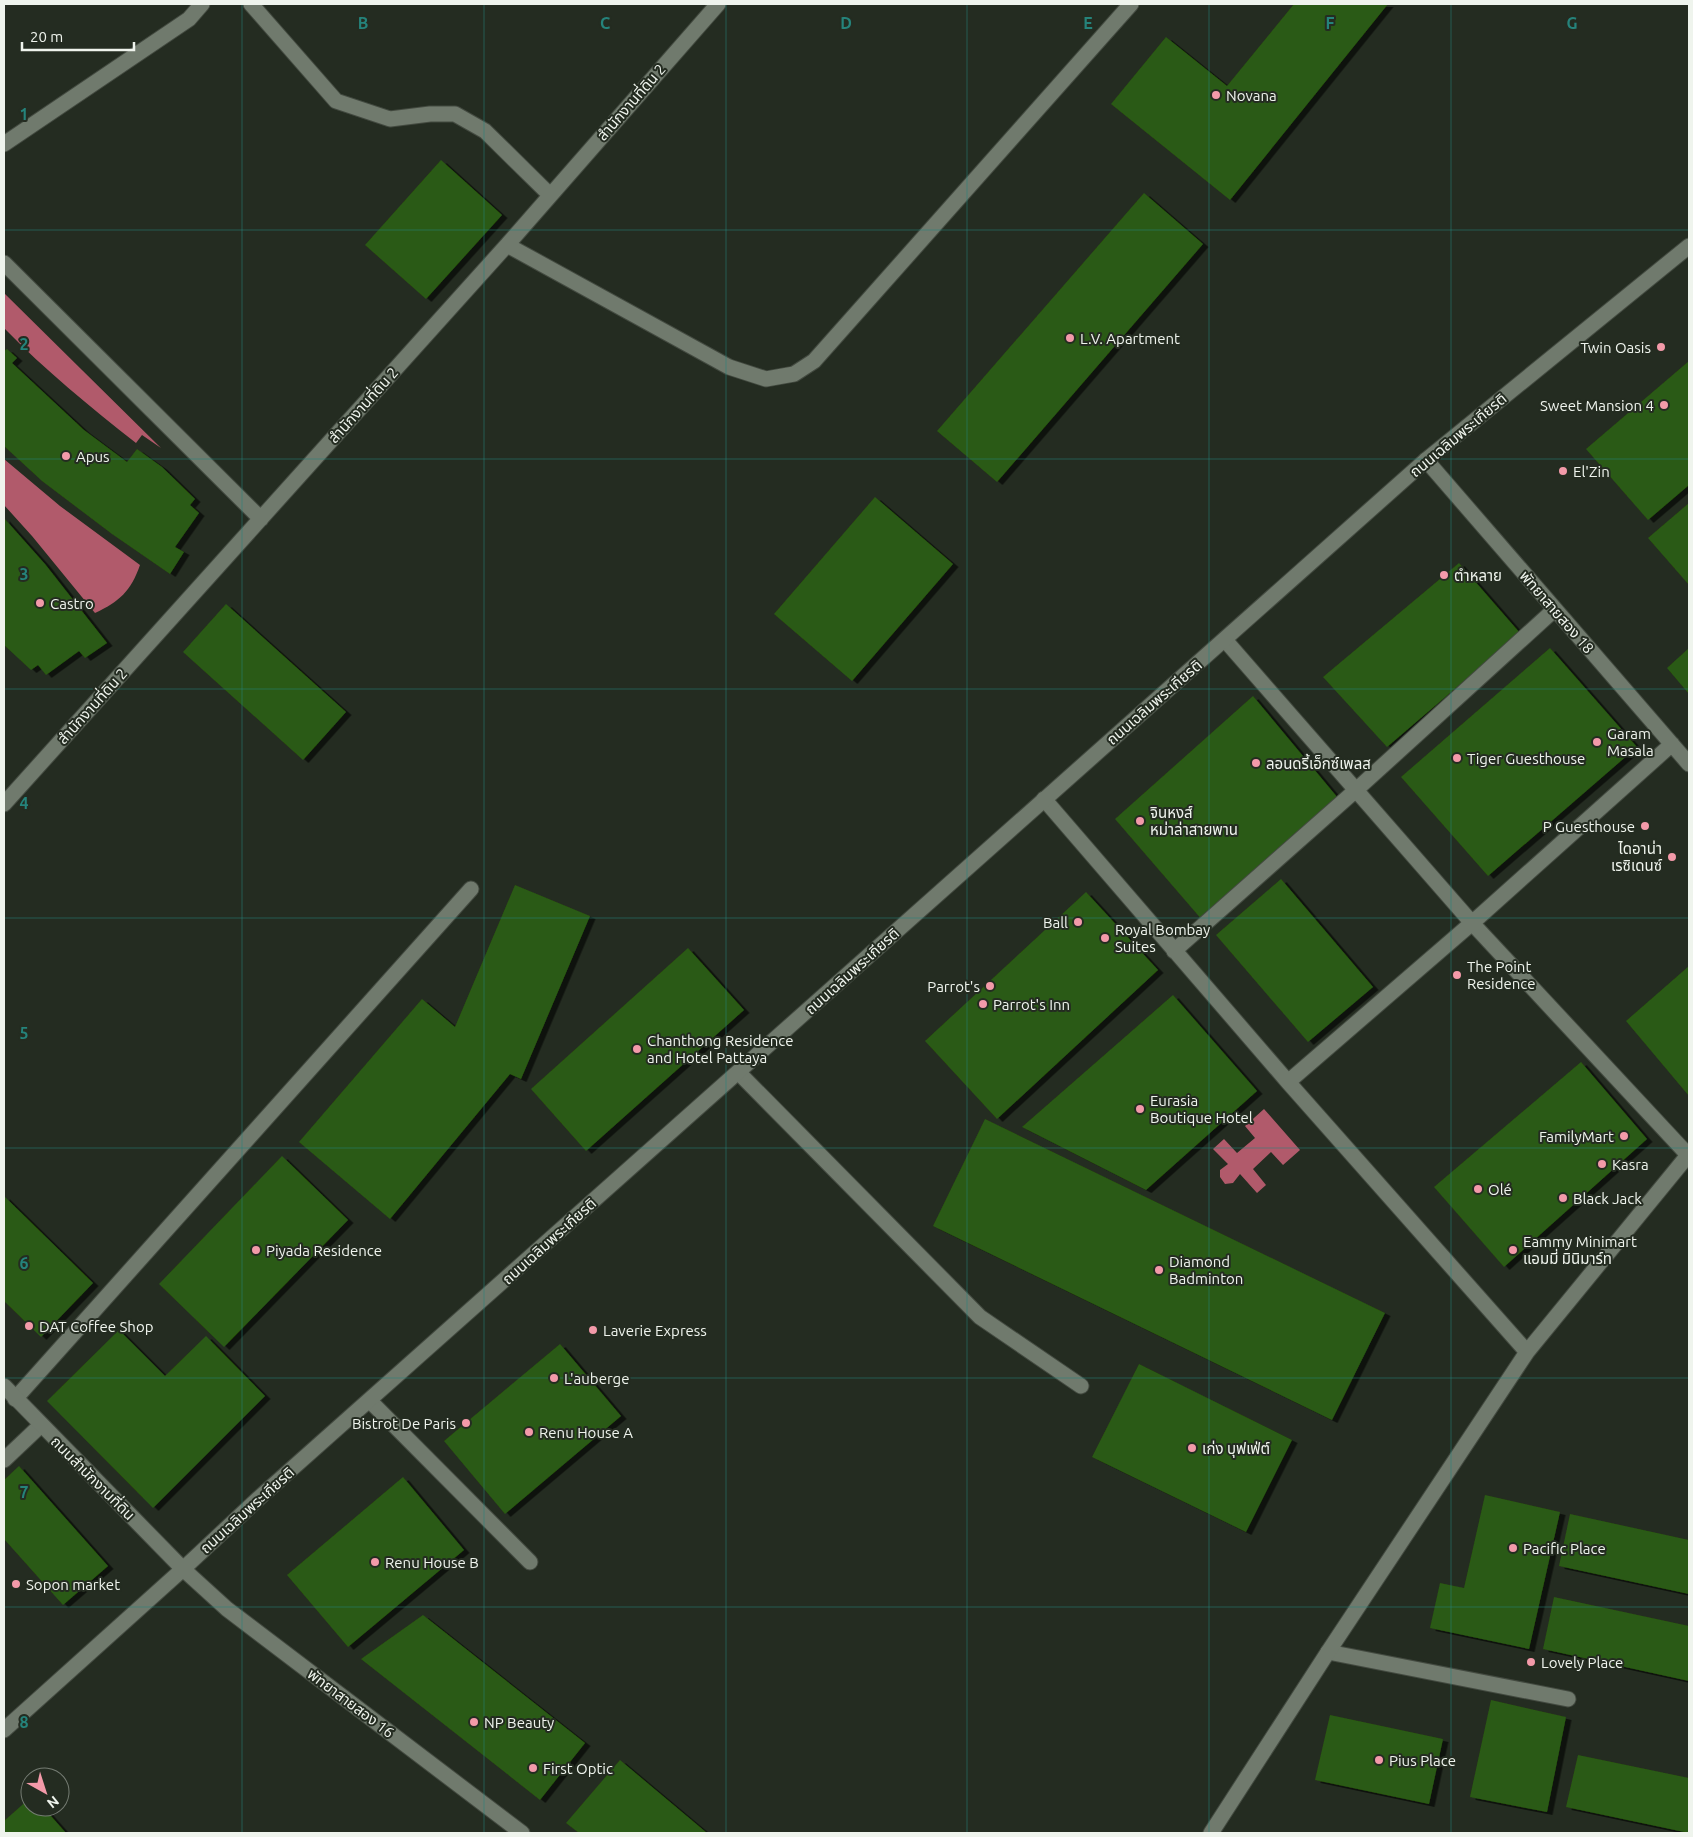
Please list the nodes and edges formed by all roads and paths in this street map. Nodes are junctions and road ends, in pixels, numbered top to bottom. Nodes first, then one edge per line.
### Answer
1 (202, 4) edge
2 (251, 4) edge
3 (718, 4) edge
4 (1131, 4) edge
5 (4, 144) edge
6 (550, 195) junction
7 (506, 245) junction
8 (1689, 246) edge
9 (4, 263) edge
10 (1426, 460) junction
11 (261, 518) junction
12 (1554, 610) junction
13 (1225, 640) junction
14 (1672, 744) junction
15 (1689, 764) edge
16 (1356, 790) junction
17 (1044, 799) junction
18 (4, 804) edge
19 (471, 889) dead end
20 (1472, 923) junction
21 (1174, 951) junction
22 (739, 1073) junction
23 (1288, 1082) junction
24 (1688, 1155) edge
25 (1527, 1352) junction
26 (4, 1386) edge
27 (1081, 1386) dead end
28 (15, 1399) junction
29 (370, 1401) junction
30 (41, 1425) junction
31 (4, 1460) edge
32 (530, 1562) dead end
33 (183, 1569) junction
34 (1328, 1652) junction
35 (1568, 1699) dead end
36 (4, 1730) edge
37 (522, 1833) edge
38 (1211, 1833) edge

1 - 5 street
2 - 6 street
3 - 6 street, สำนักงานที่ดิน 2
4 - 7 street
6 - 7 street, สำนักงานที่ดิน 2
7 - 11 street, สำนักงานที่ดิน 2
8 - 10 street, ถนนเฉลิมพระเกียรติ
9 - 11 street
10 - 12 street, พัทยาสายสอง 18
10 - 13 street, ถนนเฉลิมพระเกียรติ
11 - 18 street, สำนักงานที่ดิน 2
12 - 14 street, พัทยาสายสอง 18
12 - 16 street
13 - 16 street
13 - 17 street, ถนนเฉลิมพระเกียรติ
14 - 15 street, พัทยาสายสอง 18
14 - 20 street
16 - 20 street
16 - 21 street
17 - 21 street
17 - 22 street, ถนนเฉลิมพระเกียรติ
19 - 28 street
20 - 23 street
20 - 24 street
21 - 23 street
22 - 27 street
22 - 29 street, ถนนเฉลิมพระเกียรติ
23 - 25 street
24 - 25 street
25 - 34 street
26 - 28 street, ถนนสำนักงานที่ดิน
28 - 30 street, ถนนสำนักงานที่ดิน
29 - 32 street
29 - 33 street, ถนนเฉลิมพระเกียรติ
30 - 31 street
30 - 33 street, ถนนสำนักงานที่ดิน
33 - 36 street, ถนนเฉลิมพระเกียรติ
33 - 37 street, พัทยาสายสอง 16
34 - 35 street
34 - 38 street

